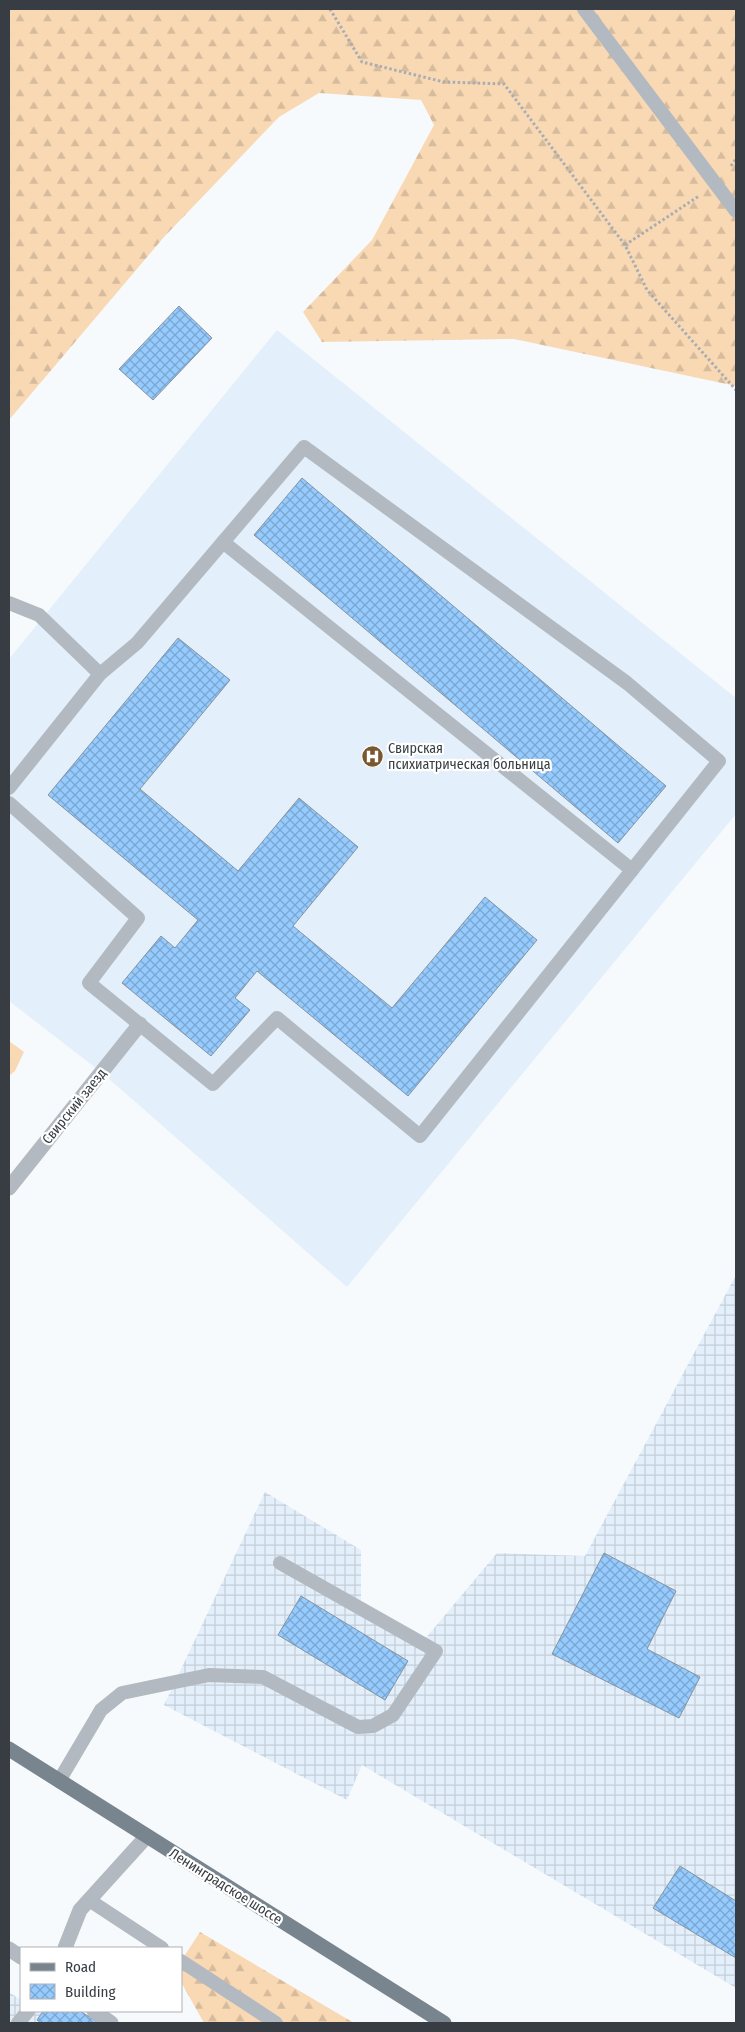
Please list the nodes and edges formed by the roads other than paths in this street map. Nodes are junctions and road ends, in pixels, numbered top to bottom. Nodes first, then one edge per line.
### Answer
1 (584, 9) edge
2 (736, 211) edge
3 (223, 542) junction
4 (9, 603) edge
5 (100, 674) junction
6 (9, 788) edge
7 (9, 803) edge
8 (632, 870) junction
9 (140, 1024) junction
10 (9, 1188) edge
11 (280, 1563) dead end
12 (9, 1749) edge
13 (59, 1781) junction
14 (147, 1836) junction
15 (89, 1900) junction
16 (65, 1947) edge
17 (160, 1947) edge
18 (9, 1950) edge
19 (20, 1956) edge
20 (182, 1962) edge
21 (27, 2012) edge
22 (95, 2012) edge
23 (18, 2023) edge
24 (111, 2023) edge
25 (276, 2023) edge
26 (444, 2023) edge

1 - 2 lane
3 - 5 lane
3 - 8 lane
3 - 8 lane
4 - 5 lane
5 - 6 lane
7 - 9 lane
8 - 9 lane
9 - 10 street, Свирский заезд
11 - 13 lane
12 - 13 main road, Ленинградское шоссе
13 - 14 main road, Ленинградское шоссе
14 - 15 street
14 - 26 main road, Ленинградское шоссе
15 - 16 street
15 - 17 lane
18 - 19 street
20 - 25 lane
21 - 23 lane
22 - 24 street

